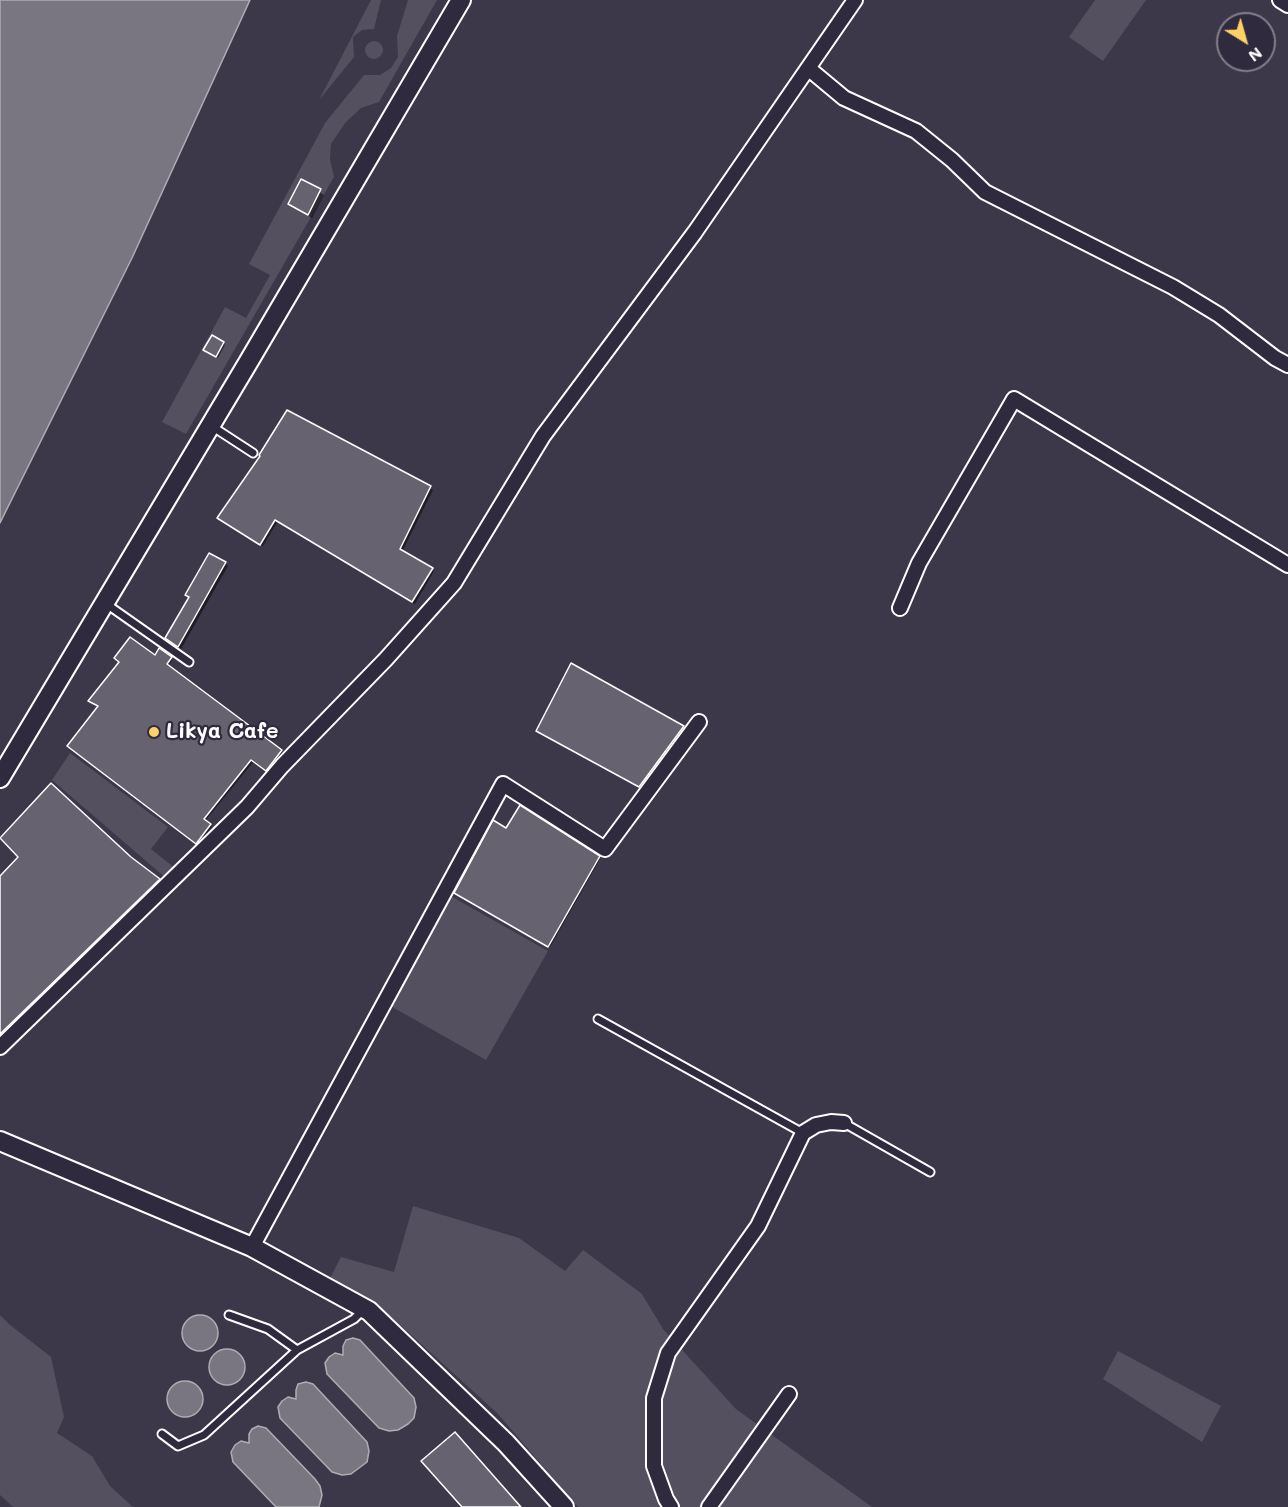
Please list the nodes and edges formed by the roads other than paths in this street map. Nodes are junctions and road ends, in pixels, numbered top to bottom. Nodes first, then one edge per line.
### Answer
1 (460, 0) edge
2 (855, 0) edge
3 (1280, 0) edge
4 (1288, 6) edge
5 (808, 68) junction
6 (1288, 365) edge
7 (210, 425) junction
8 (253, 453) dead end
9 (1288, 566) edge
10 (104, 603) junction
11 (900, 608) dead end
12 (189, 662) dead end
13 (699, 722) dead end
14 (0, 778) edge
15 (598, 1019) dead end
16 (0, 1047) edge
17 (844, 1124) joint
18 (803, 1133) junction
19 (0, 1141) edge
20 (930, 1172) dead end
21 (252, 1247) junction
22 (364, 1309) junction
23 (229, 1315) dead end
24 (297, 1350) junction
25 (789, 1394) dead end
26 (162, 1434) dead end
27 (564, 1507) edge
28 (671, 1507) edge
29 (710, 1507) edge

1 - 7 street
2 - 5 street
3 - 4 street
5 - 6 street
5 - 16 street
7 - 8 lane
7 - 10 street
9 - 11 street
10 - 12 lane
10 - 14 street
13 - 21 street
15 - 18 lane
17 - 18 street
17 - 20 lane
18 - 28 street
19 - 21 street
21 - 22 street
22 - 24 lane
22 - 27 street
23 - 24 lane
24 - 26 lane
25 - 29 street

